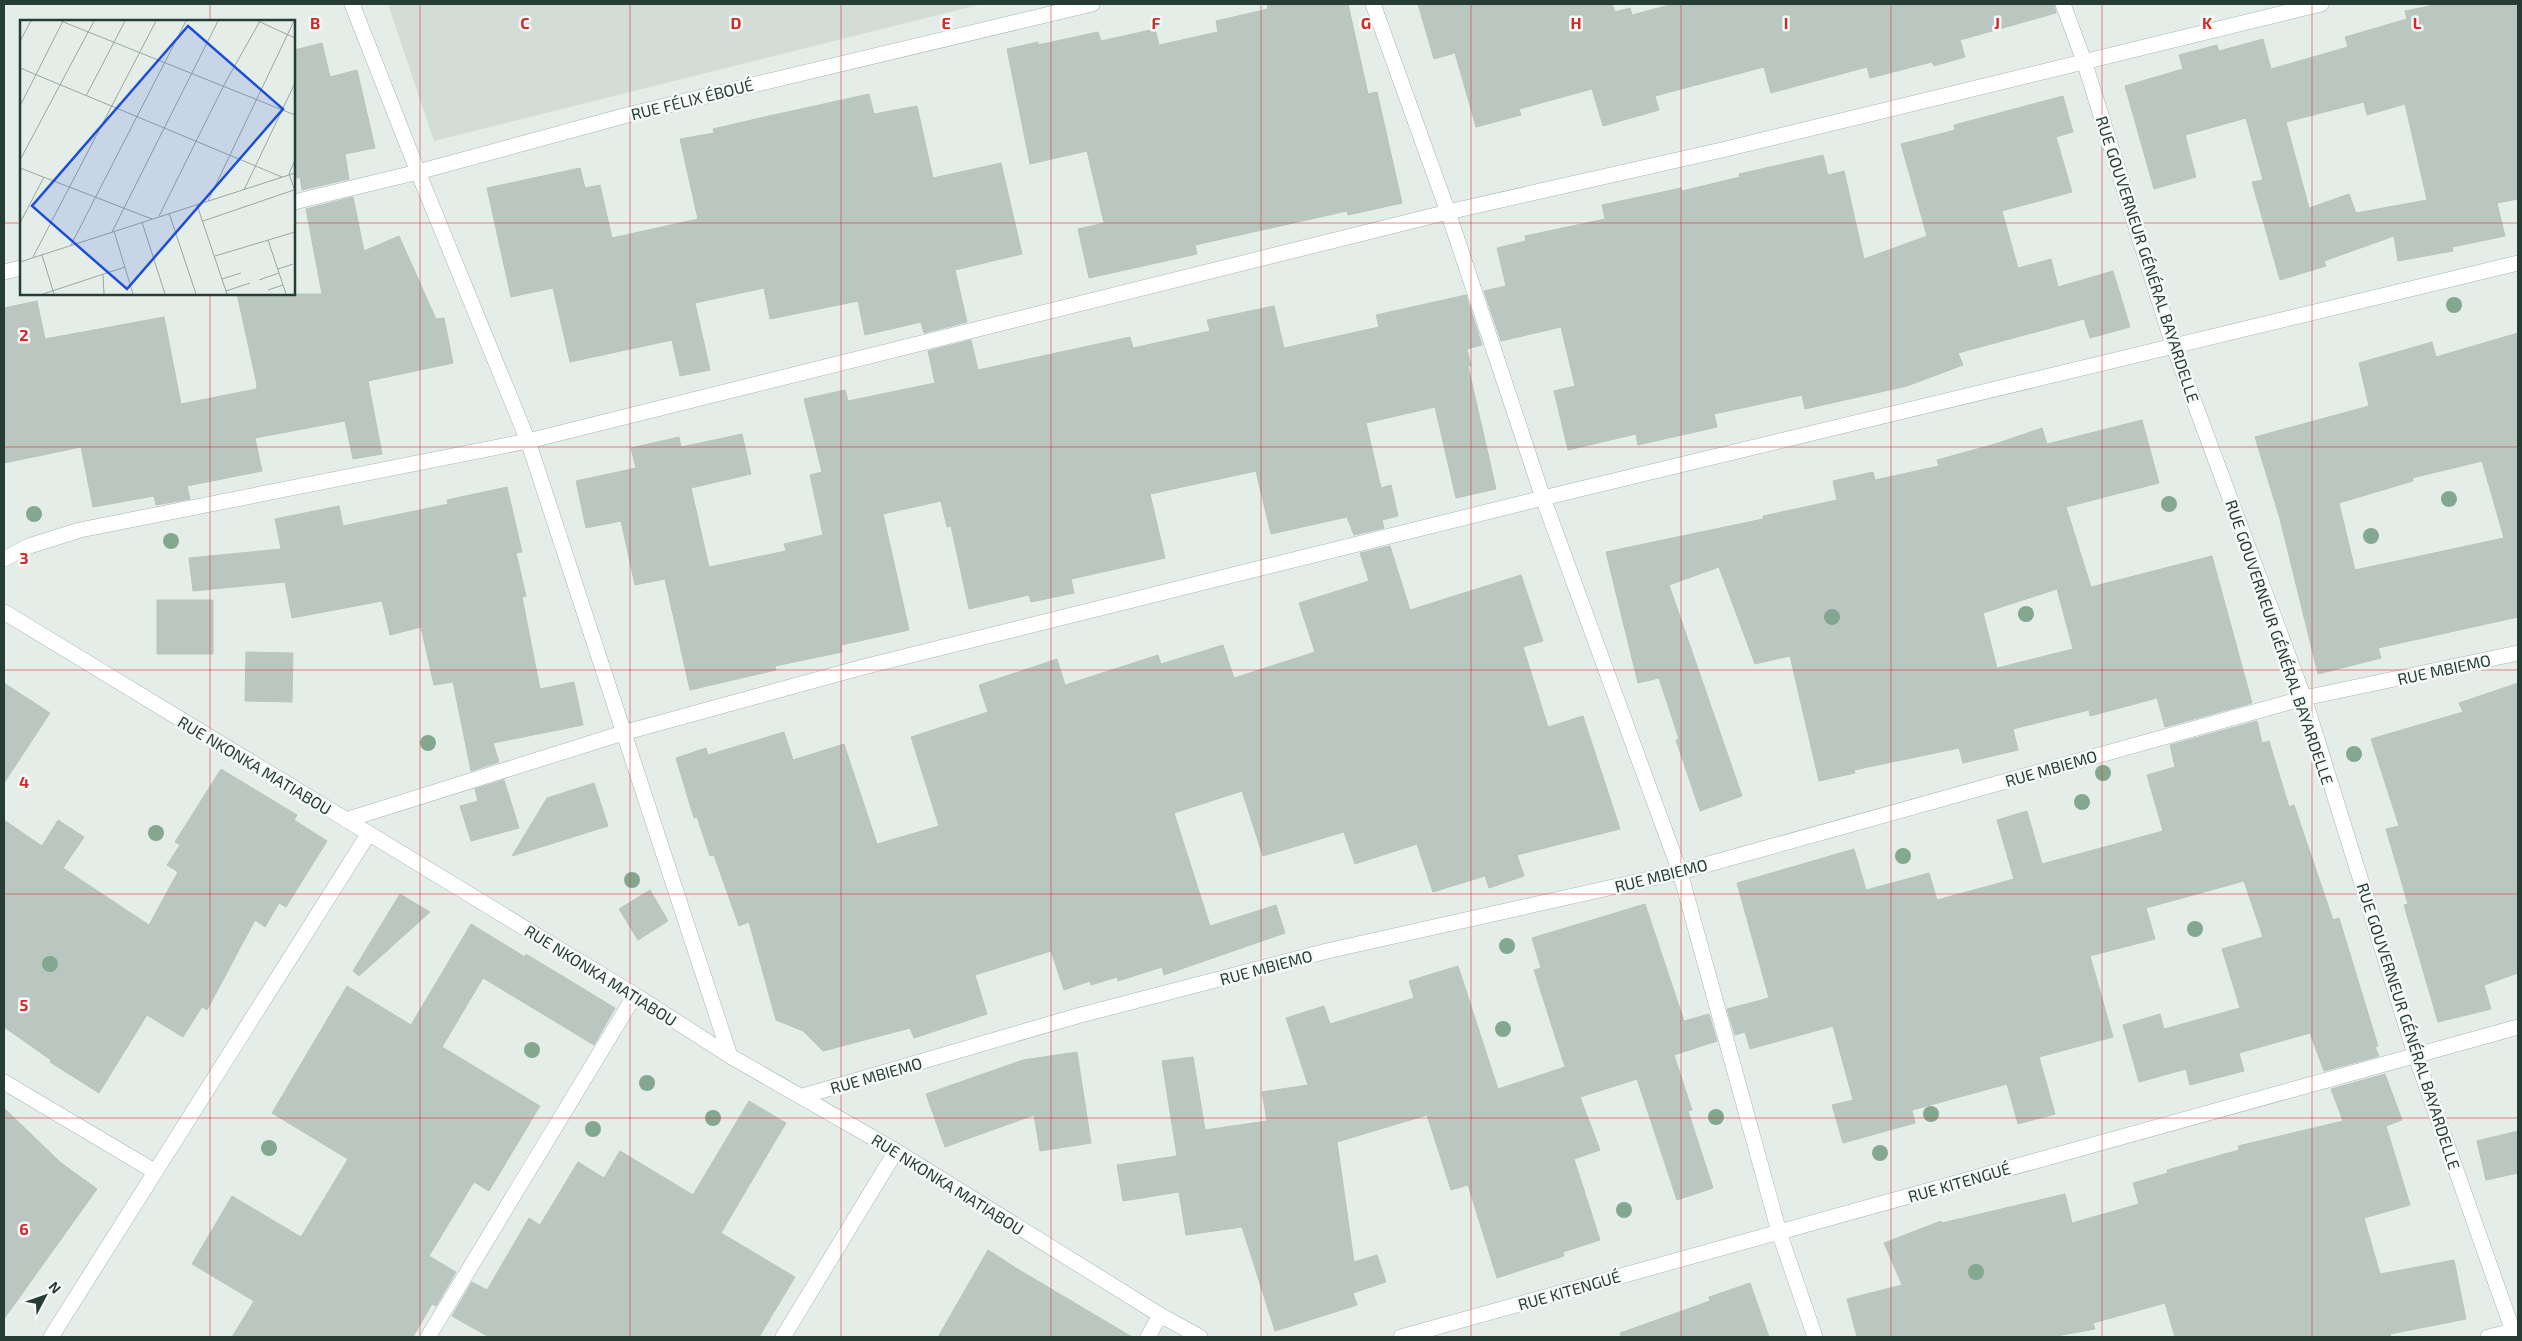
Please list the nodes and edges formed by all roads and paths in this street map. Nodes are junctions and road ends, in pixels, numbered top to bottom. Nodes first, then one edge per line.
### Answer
1 (352, 4) edge
2 (1092, 4) edge
3 (1373, 4) edge
4 (2063, 4) edge
5 (2321, 4) edge
6 (2084, 61) junction
7 (418, 172) junction
8 (295, 202) edge
9 (1448, 212) junction
10 (2518, 263) edge
11 (20, 268) edge
12 (4, 272) edge
13 (2173, 345) junction
14 (528, 441) junction
15 (1543, 498) junction
16 (4, 560) edge
17 (4, 612) edge
18 (2518, 653) edge
19 (2304, 698) junction
20 (623, 733) junction
21 (346, 820) junction
22 (369, 833) junction
23 (1680, 872) junction
24 (635, 995) junction
25 (2518, 1027) edge
26 (2415, 1054) junction
27 (730, 1056) junction
28 (4, 1082) edge
29 (803, 1096) junction
30 (896, 1151) junction
31 (154, 1171) junction
32 (1779, 1232) junction
33 (1160, 1316) junction
34 (2515, 1333) edge
35 (51, 1337) edge
36 (428, 1337) edge
37 (783, 1337) edge
38 (1148, 1337) edge
39 (1200, 1337) edge
40 (1401, 1337) edge
41 (1815, 1337) edge
42 (2488, 1337) edge

1 - 7 street
2 - 7 street, RUE FÉLIX ÉBOUÉ
3 - 9 street
4 - 6 street, RUE GOUVERNEUR GÉNÉRAL BAYARDELLE
5 - 6 street
6 - 9 street
6 - 13 street, RUE GOUVERNEUR GÉNÉRAL BAYARDELLE
7 - 8 street, RUE FÉLIX ÉBOUÉ
7 - 14 street
9 - 14 street
9 - 15 street
10 - 13 street
11 - 12 street
13 - 15 street
13 - 19 street, RUE GOUVERNEUR GÉNÉRAL BAYARDELLE
14 - 16 street
14 - 20 street
15 - 20 street
15 - 23 street
17 - 21 street, RUE NKONKA MATIABOU
18 - 19 street, RUE MBIEMO
19 - 23 street, RUE MBIEMO
19 - 26 street, RUE GOUVERNEUR GÉNÉRAL BAYARDELLE
20 - 21 street
20 - 27 street
21 - 22 street, RUE NKONKA MATIABOU
22 - 24 street, RUE NKONKA MATIABOU
22 - 31 street
23 - 29 street, RUE MBIEMO
23 - 32 street
24 - 27 street, RUE NKONKA MATIABOU
24 - 36 street
25 - 26 street, RUE KITENGUÉ
26 - 32 street, RUE KITENGUÉ
26 - 34 street, RUE GOUVERNEUR GÉNÉRAL BAYARDELLE
27 - 29 street, RUE NKONKA MATIABOU
28 - 31 street
29 - 30 street, RUE NKONKA MATIABOU
30 - 33 street, RUE NKONKA MATIABOU
30 - 37 street
31 - 35 street
32 - 40 street, RUE KITENGUÉ
32 - 41 street
33 - 38 street
33 - 39 street, RUE NKONKA MATIABOU
34 - 42 street

